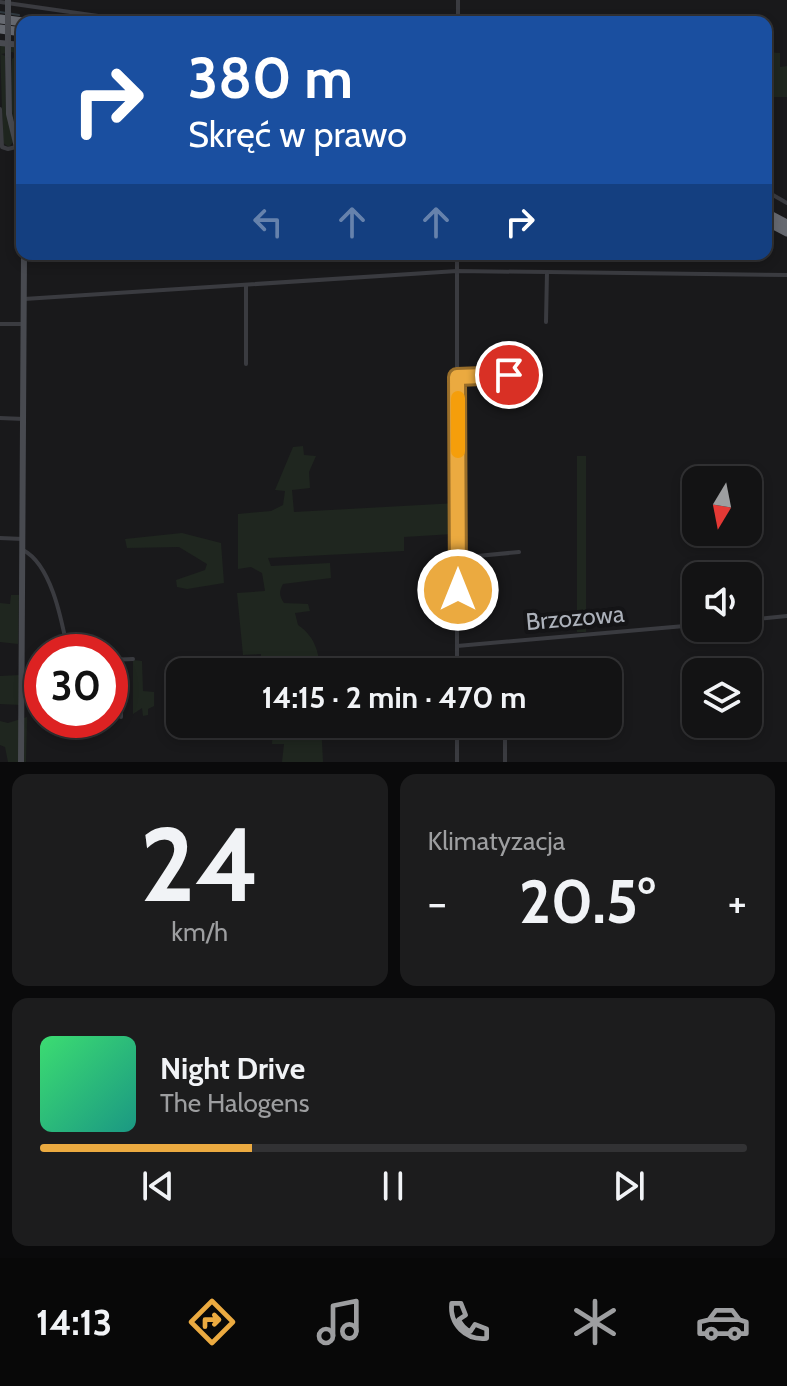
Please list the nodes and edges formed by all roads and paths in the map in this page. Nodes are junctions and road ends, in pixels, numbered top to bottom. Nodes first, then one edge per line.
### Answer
1 (8, 0) edge
2 (0, 2) edge
3 (24, 3) edge
4 (103, 16) edge
5 (0, 109) edge
6 (16, 136) edge
7 (16, 147) edge
8 (24, 260) edge
9 (457, 260) edge
10 (457, 271) junction
11 (547, 272) junction
12 (787, 275) edge
13 (246, 285) junction
14 (24, 299) junction
15 (546, 322) dead end
16 (0, 324) edge
17 (24, 324) junction
18 (246, 364) dead end
19 (509, 375) dead end
20 (457, 377) junction
21 (0, 418) edge
22 (24, 419) junction
23 (0, 538) edge
24 (23, 539) junction
25 (23, 550) junction
26 (519, 552) dead end
27 (457, 558) junction
28 (787, 616) edge
29 (762, 619) edge
30 (682, 626) edge
31 (64, 634) edge
32 (457, 646) junction
33 (457, 658) edge
34 (128, 659) edge
35 (133, 659) dead end
36 (22, 682) joint
37 (457, 738) edge
38 (505, 738) edge
39 (21, 762) edge
40 (457, 762) edge
41 (505, 762) edge

1 - 6 street, bridge
2 - 3 street
3 - 4 street
5 - 7 street
8 - 14 street
9 - 10 street
10 - 11 street
10 - 13 street
10 - 20 street
11 - 12 street
11 - 15 street
13 - 14 street
13 - 18 street
14 - 17 street
16 - 17 street
17 - 22 street
19 - 20 street
20 - 27 street
21 - 22 street
22 - 24 street
23 - 24 street
24 - 25 street
25 - 31 street
25 - 36 street
26 - 27 street
27 - 32 street
28 - 29 street
30 - 32 street, Brzozowa
32 - 33 street
34 - 35 street
36 - 39 street
37 - 40 street
38 - 41 street

